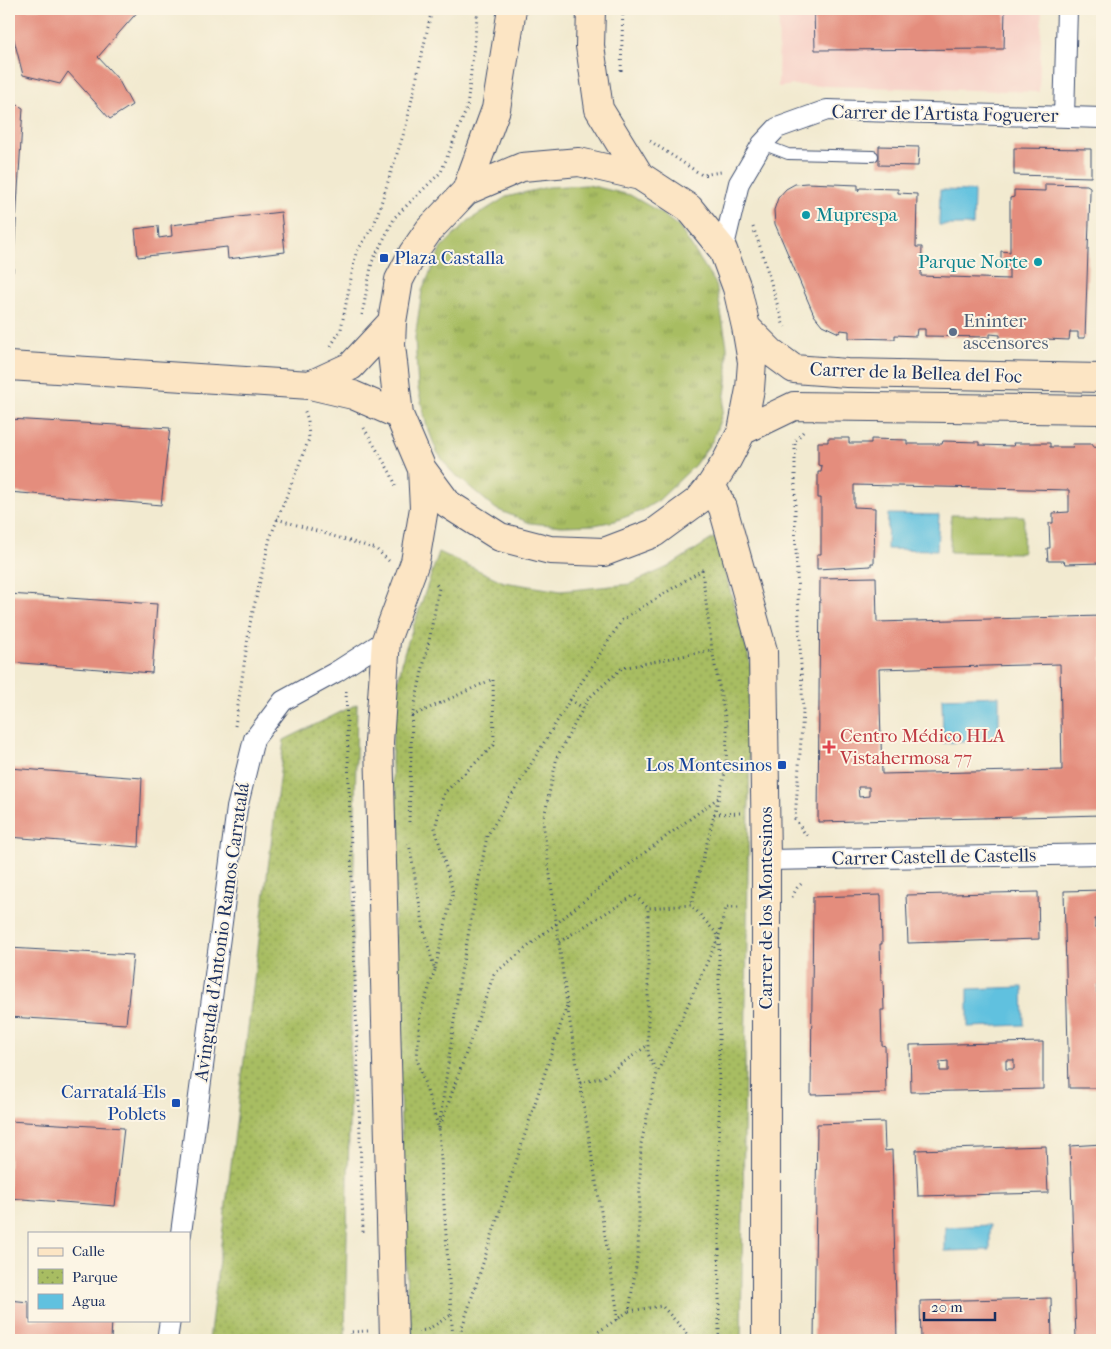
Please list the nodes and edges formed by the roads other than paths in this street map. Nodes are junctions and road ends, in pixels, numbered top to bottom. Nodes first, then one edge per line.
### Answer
1 (512, 9) edge
2 (591, 9) edge
3 (1067, 9) edge
4 (1064, 117) junction
5 (1102, 118) edge
6 (762, 144) junction
7 (873, 156) dead end
8 (640, 176) junction
9 (466, 191) junction
10 (723, 250) junction
11 (392, 322) junction
12 (746, 327) junction
13 (9, 366) edge
14 (1102, 378) edge
15 (307, 384) junction
16 (1102, 410) edge
17 (399, 415) junction
18 (742, 431) junction
19 (422, 469) junction
20 (711, 485) junction
21 (386, 640) junction
22 (1102, 854) edge
23 (766, 860) junction
24 (181, 1232) edge
25 (170, 1322) edge
26 (168, 1340) edge
27 (394, 1340) edge
28 (766, 1340) edge

1 - 9 main road
2 - 8 main road
3 - 4 street
4 - 5 street, Carrer de l'Artista Foguerer
4 - 6 street, Carrer de l'Artista Foguerer
6 - 7 lane
6 - 10 street, Carrer de l'Artista Foguerer
8 - 9 main road
8 - 10 main road
9 - 11 main road
10 - 12 main road
11 - 15 main road
11 - 17 main road
12 - 14 main road, Carrer de la Bellea del Foc
12 - 18 main road
13 - 15 main road
15 - 17 main road
16 - 18 main road, Carrer de la Bellea del Foc
17 - 19 main road
18 - 20 main road
19 - 20 main road
19 - 21 main road
20 - 23 main road, Carrer de los Montesinos
21 - 24 street, Avinguda d'Antonio Ramos Carratalá
21 - 27 main road
22 - 23 street, Carrer Castell de Castells
23 - 28 main road, Carrer de los Montesinos
25 - 26 street

